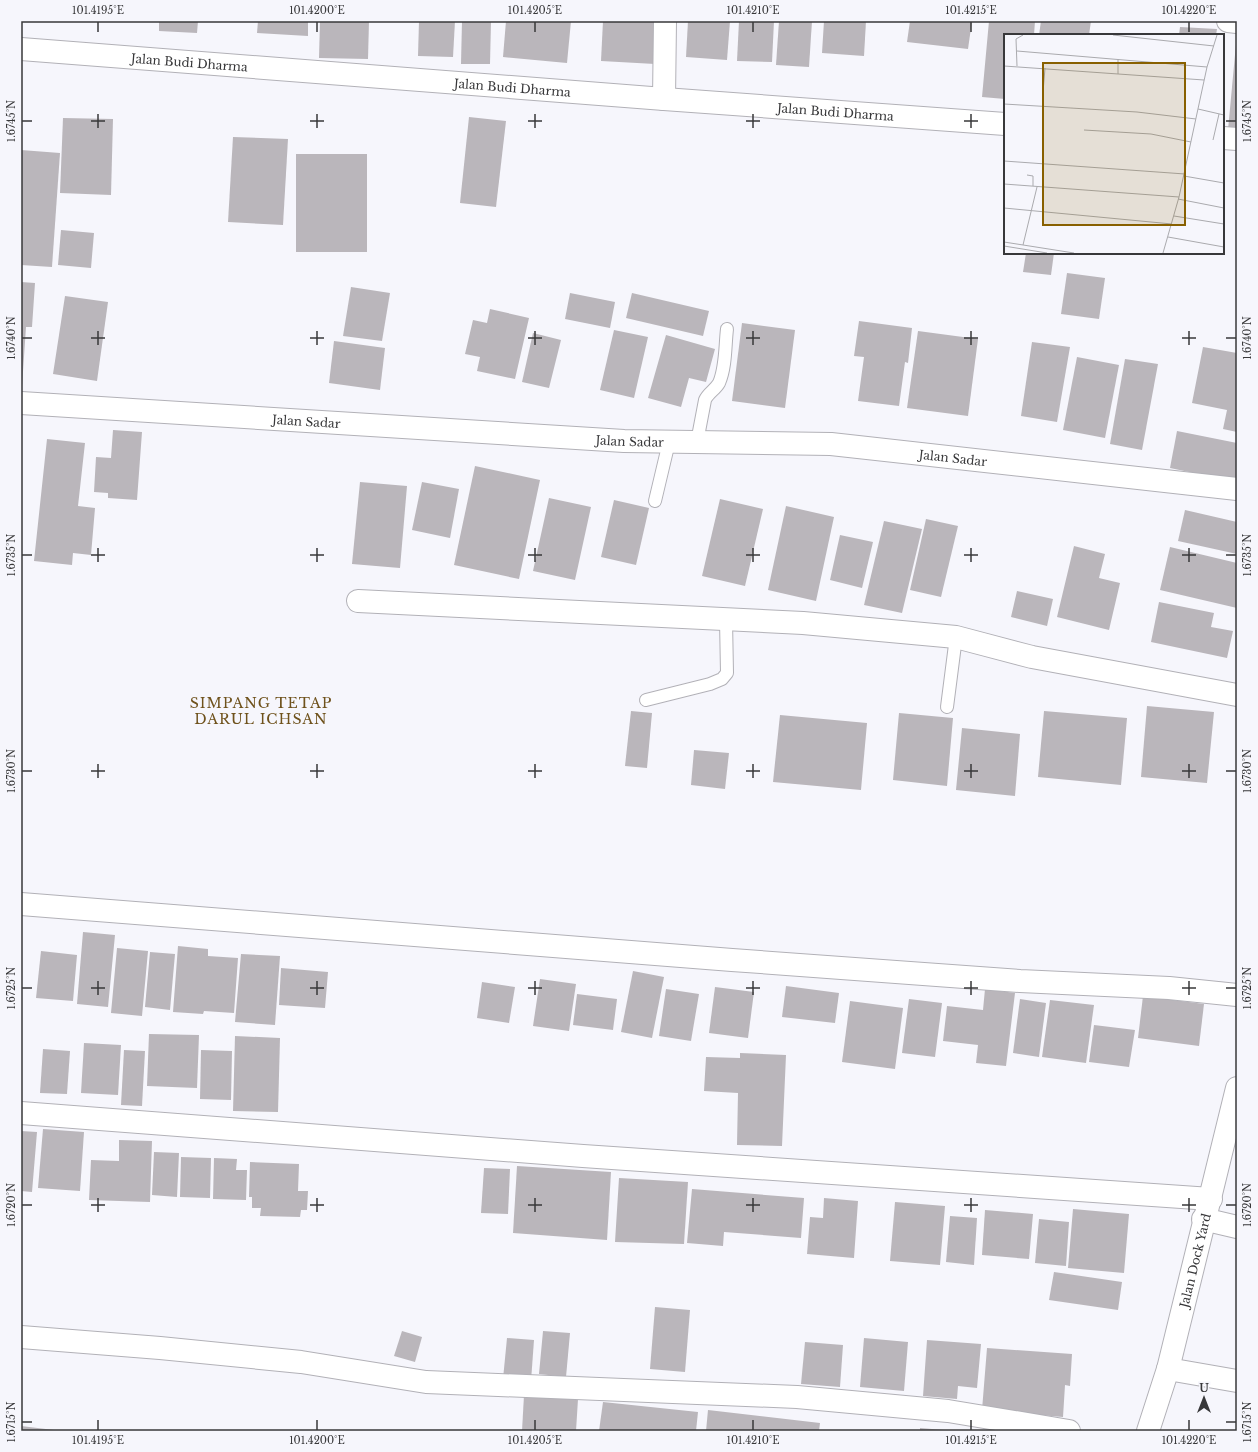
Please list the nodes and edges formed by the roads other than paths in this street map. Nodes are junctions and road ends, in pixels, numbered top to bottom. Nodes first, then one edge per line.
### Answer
1 (665, 21) edge
2 (1228, 21) edge
3 (1237, 22) edge
4 (21, 49) edge
5 (664, 99) junction
6 (1004, 124) edge
7 (1224, 138) edge
8 (1237, 139) edge
9 (727, 329) dead end
10 (21, 403) edge
11 (670, 442) junction
12 (697, 442) junction
13 (1237, 489) edge
14 (655, 501) dead end
15 (358, 600) dead end
16 (726, 620) junction
17 (956, 637) junction
18 (1237, 695) edge
19 (646, 700) dead end
20 (947, 707) dead end
21 (21, 904) edge
22 (1232, 994) edge
23 (1237, 1088) edge
24 (21, 1113) edge
25 (1207, 1209) junction
26 (1237, 1226) edge
27 (21, 1337) edge
28 (1168, 1369) junction
29 (1237, 1381) edge
30 (1070, 1431) edge
31 (1148, 1431) edge

1 - 5 street
2 - 3 street
4 - 5 street, Jalan Budi Dharma
5 - 6 street, Jalan Budi Dharma
7 - 8 street
9 - 12 lane
10 - 11 street, Jalan Sadar
11 - 12 street, Jalan Sadar
11 - 14 lane
12 - 13 street, Jalan Sadar
15 - 16 street
16 - 17 street
16 - 19 lane
17 - 18 street
17 - 20 lane
21 - 22 street
23 - 25 street, Jalan Dock Yard
24 - 25 street
25 - 26 street
25 - 28 street, Jalan Dock Yard
27 - 30 street
28 - 29 street
28 - 31 street, Jalan Dock Yard

